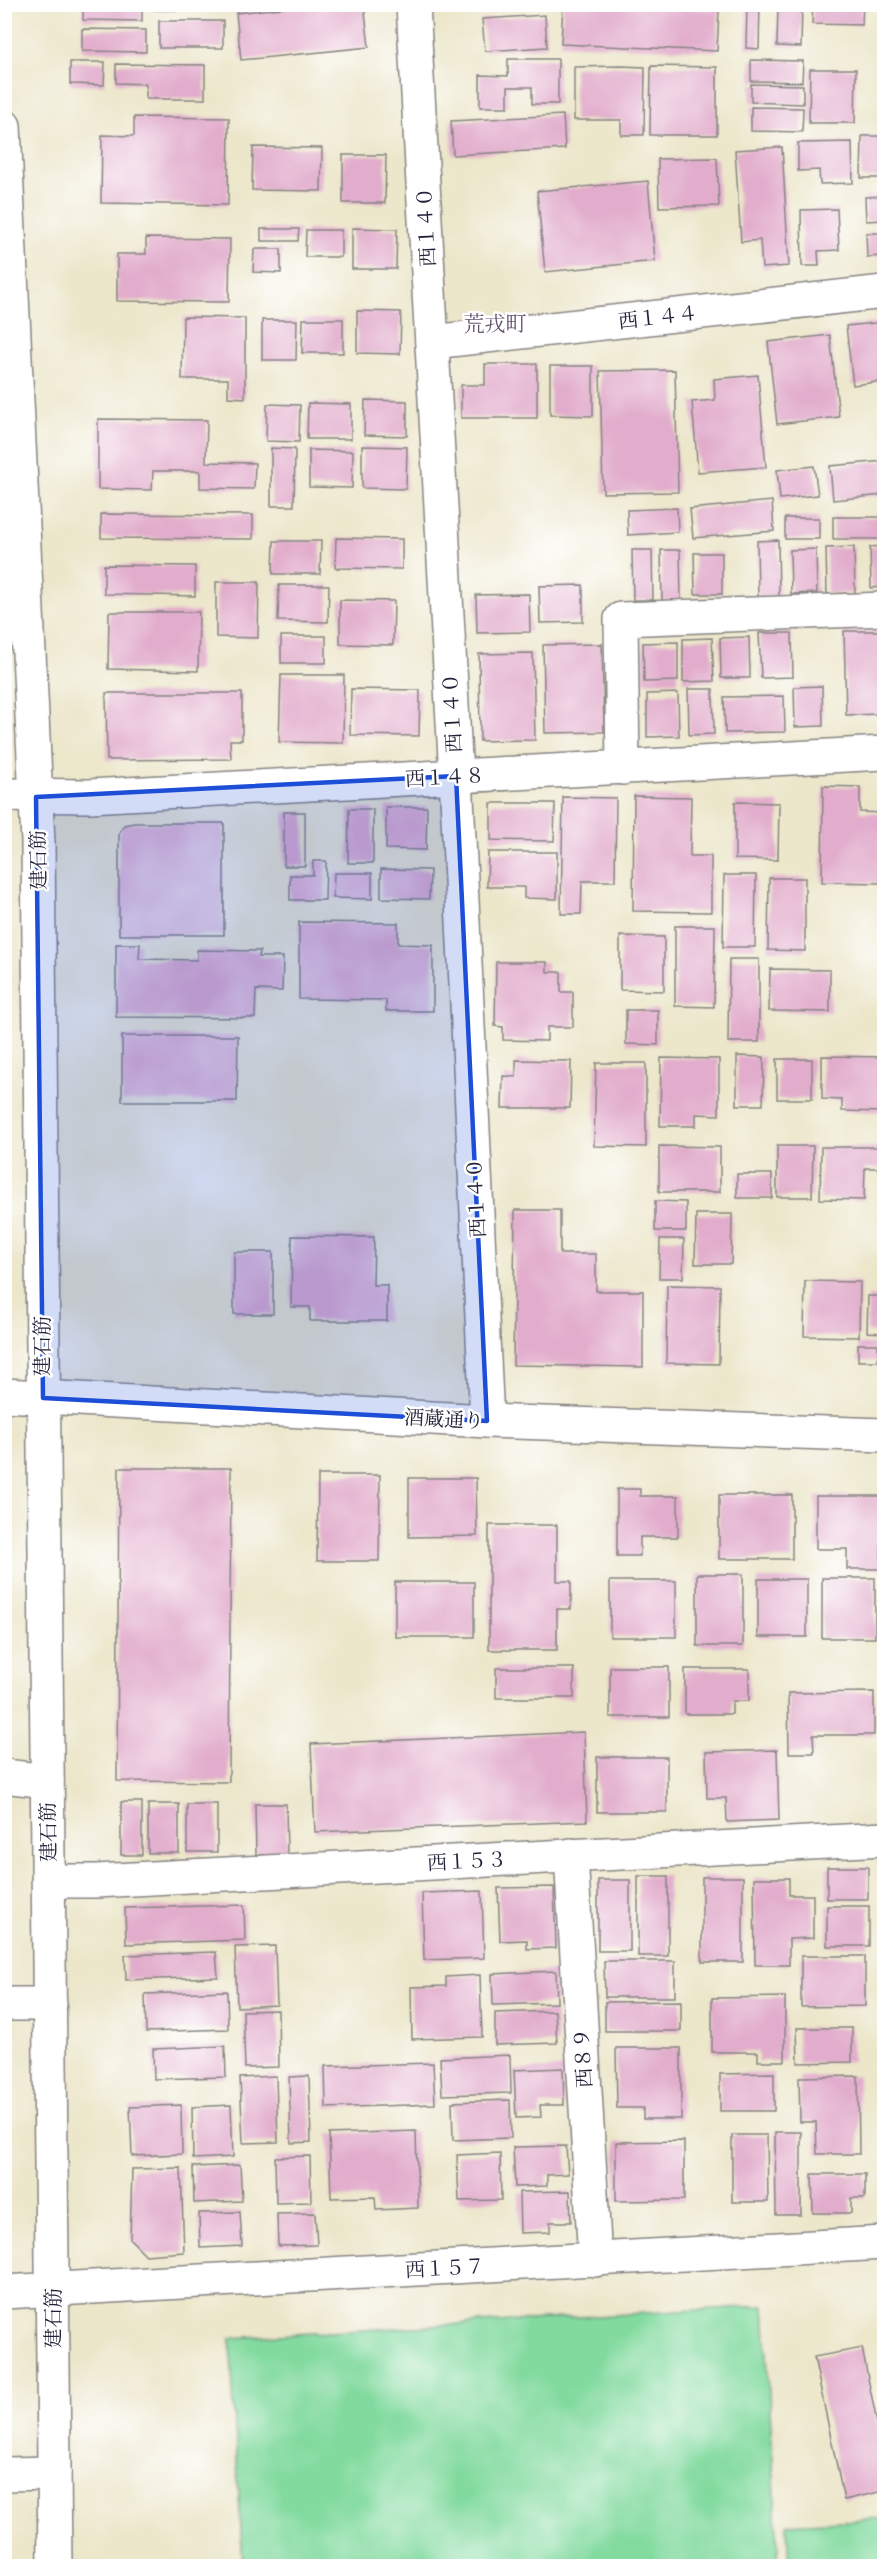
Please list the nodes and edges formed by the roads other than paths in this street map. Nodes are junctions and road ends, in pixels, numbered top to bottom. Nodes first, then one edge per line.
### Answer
1 (414, 4) edge
2 (4, 126) edge
3 (885, 292) edge
4 (432, 342) junction
5 (12, 466) edge
6 (885, 609) edge
7 (885, 753) edge
8 (623, 768) junction
9 (456, 776) junction
10 (4, 795) edge
11 (36, 797) junction
12 (4, 1395) edge
13 (43, 1398) junction
14 (487, 1421) junction
15 (885, 1435) edge
16 (4, 1776) edge
17 (47, 1781) junction
18 (885, 1839) edge
19 (571, 1855) junction
20 (49, 1881) junction
21 (4, 2004) edge
22 (50, 2004) junction
23 (885, 2243) edge
24 (595, 2260) junction
25 (53, 2290) junction
26 (4, 2292) edge
27 (54, 2473) junction
28 (4, 2474) edge
29 (55, 2566) edge

1 - 4 street, 西１４０
2 - 5 street, 建石筋
3 - 4 street, 西１４４
4 - 9 street, 西１４０
5 - 11 street, 建石筋
6 - 8 street
7 - 8 street, 西１４８
8 - 9 street, 西１４８
9 - 11 street, 西１４８
9 - 14 street, 西１４０
10 - 11 street, 西１４８
11 - 13 street, 建石筋
12 - 13 street, 酒蔵通り
13 - 14 street, 酒蔵通り
13 - 17 street, 建石筋
14 - 15 street, 酒蔵通り
16 - 17 street
17 - 20 street, 建石筋
18 - 19 street, 西１５３
19 - 20 street, 西１５３
19 - 24 street, 西８９
20 - 22 street, 建石筋
21 - 22 street
22 - 25 street, 建石筋
23 - 24 street, 西１５７
24 - 25 street, 西１５７
25 - 26 street, 西１５７
25 - 27 street, 建石筋
27 - 28 street
27 - 29 street, 建石筋

